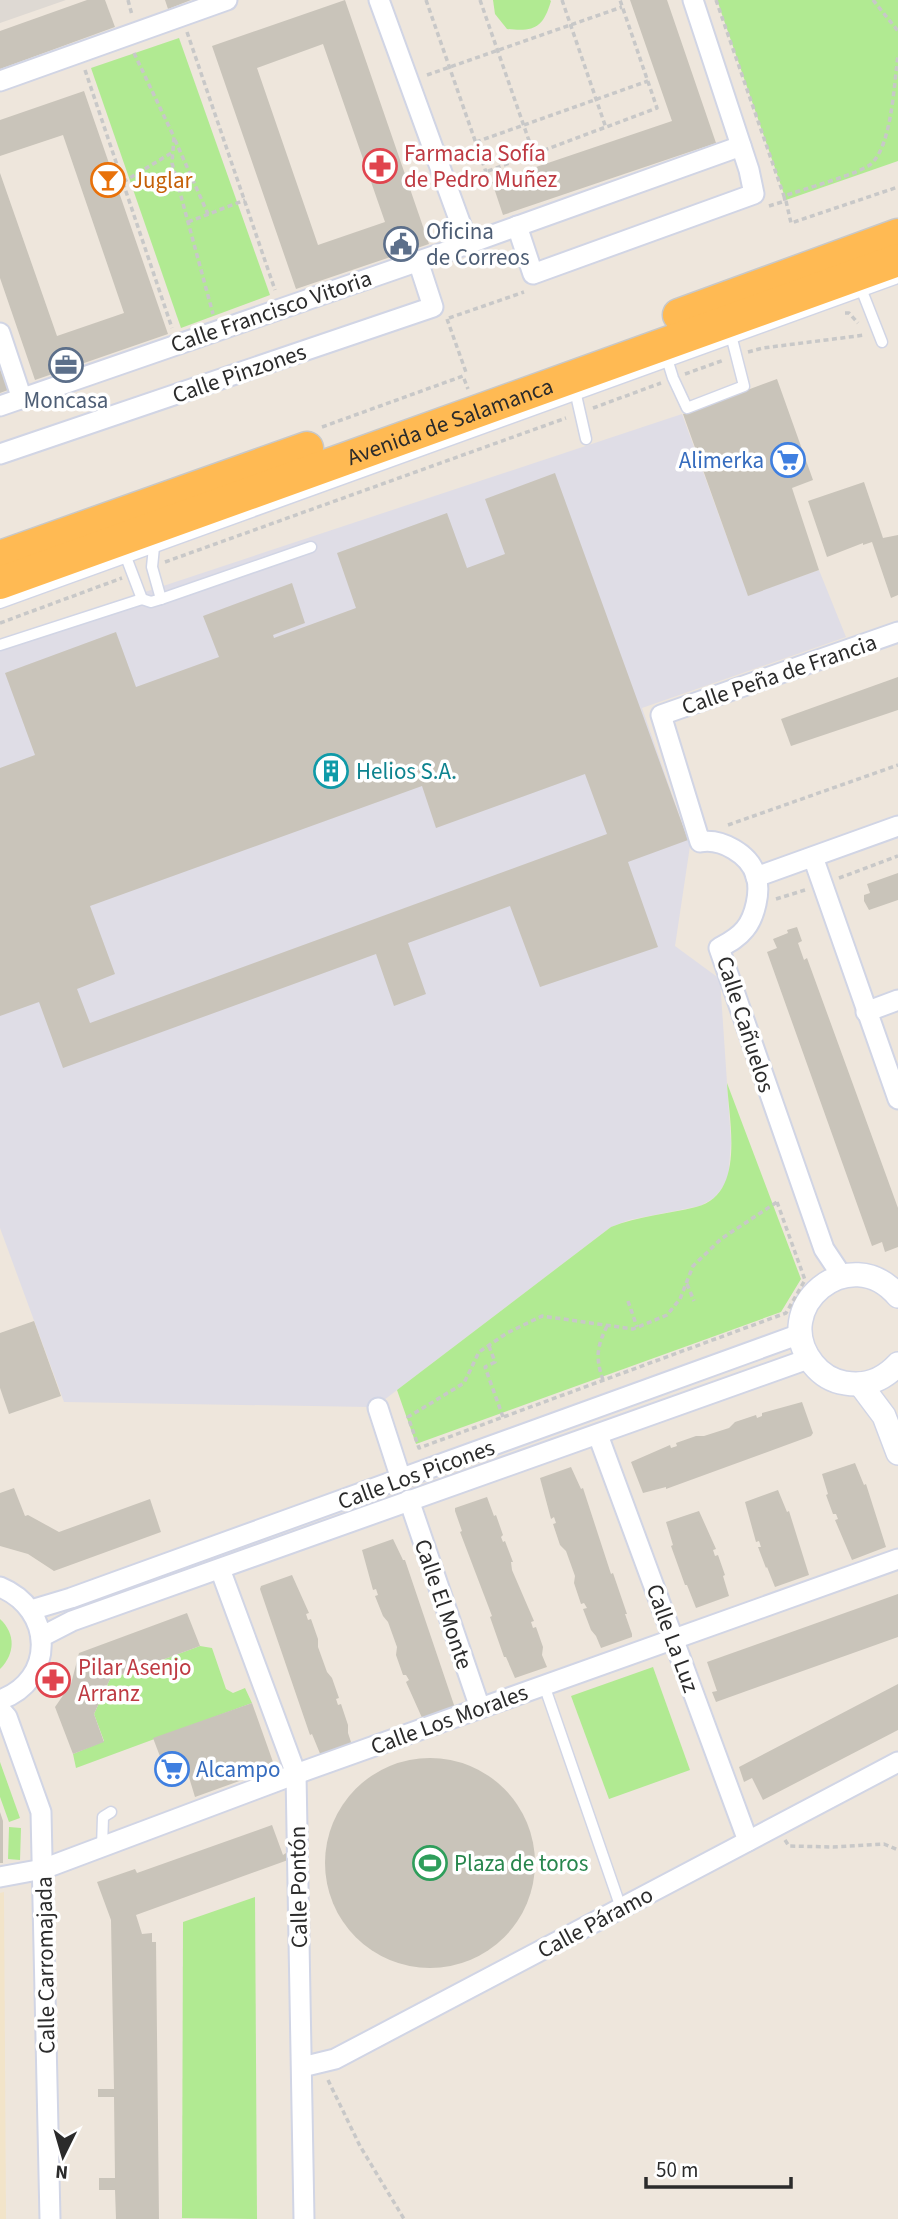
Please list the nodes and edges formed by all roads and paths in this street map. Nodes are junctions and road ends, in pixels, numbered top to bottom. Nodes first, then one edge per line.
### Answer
1 (128, 0) edge
2 (227, 0) edge
3 (379, 0) edge
4 (426, 0) edge
5 (480, 0) edge
6 (562, 0) edge
7 (620, 0) edge
8 (693, 0) edge
9 (716, 0) edge
10 (873, 0) edge
11 (622, 7) junction
12 (182, 17) junction
13 (570, 26) junction
14 (898, 30) edge
15 (136, 34) junction
16 (498, 51) junction
17 (79, 53) junction
18 (898, 55) edge
19 (450, 67) junction
20 (428, 75) dead end
21 (0, 81) edge
22 (648, 81) junction
23 (596, 100) junction
24 (524, 124) junction
25 (606, 128) junction
26 (174, 137) junction
27 (475, 142) junction
28 (741, 146) junction
29 (173, 152) junction
30 (534, 155) junction
31 (486, 172) junction
32 (464, 180) dead end
33 (122, 182) junction
34 (898, 187) edge
35 (244, 200) junction
36 (785, 201) dead end
37 (208, 214) junction
38 (188, 222) junction
39 (517, 226) junction
40 (898, 235) edge
41 (468, 244) junction
42 (898, 260) edge
43 (418, 261) junction
44 (898, 276) edge
45 (862, 291) junction
46 (281, 309) junction
47 (447, 318) dead end
48 (216, 330) junction
49 (0, 333) edge
50 (881, 338) joint
51 (732, 339) junction
52 (177, 344) junction
53 (737, 356) junction
54 (668, 362) junction
55 (467, 375) dead end
56 (673, 379) junction
57 (576, 395) junction
58 (22, 399) junction
59 (0, 406) edge
60 (580, 413) junction
61 (586, 439) dead end
62 (0, 454) edge
63 (154, 547) junction
64 (311, 547) dead end
65 (0, 557) edge
66 (126, 557) junction
67 (152, 567) junction
68 (133, 574) junction
69 (0, 583) edge
70 (142, 599) junction
71 (161, 599) junction
72 (0, 603) edge
73 (0, 623) edge
74 (898, 632) edge
75 (0, 645) edge
76 (898, 765) edge
77 (898, 827) edge
78 (718, 828) dead end
79 (898, 856) edge
80 (813, 858) junction
81 (760, 875) junction
82 (822, 885) junction
83 (898, 1000) edge
84 (866, 1012) junction
85 (898, 1100) edge
86 (833, 1280) junction
87 (686, 1283) junction
88 (898, 1296) edge
89 (628, 1301) dead end
90 (694, 1301) dead end
91 (608, 1324) junction
92 (637, 1327) junction
93 (800, 1334) junction
94 (489, 1346) junction
95 (808, 1359) junction
96 (891, 1370) edge
97 (603, 1380) junction
98 (860, 1384) junction
99 (378, 1408) dead end
100 (884, 1416) junction
101 (503, 1417) junction
102 (598, 1435) junction
103 (898, 1453) edge
104 (401, 1479) junction
105 (409, 1500) junction
106 (898, 1559) edge
107 (220, 1570) junction
108 (0, 1587) edge
109 (31, 1610) junction
110 (41, 1637) junction
111 (674, 1639) junction
112 (544, 1685) junction
113 (4, 1706) edge
114 (480, 1708) junction
115 (893, 1766) edge
116 (296, 1774) junction
117 (111, 1812) dead end
118 (777, 1826) junction
119 (748, 1841) junction
120 (102, 1847) junction
121 (898, 1850) edge
122 (43, 1869) junction
123 (0, 1877) edge
124 (621, 1908) junction
125 (311, 2065) junction
126 (50, 2219) edge
127 (304, 2219) edge
128 (404, 2219) edge

1 - 15 path
2 - 12 street
3 - 41 street
4 - 19 path
5 - 16 path
6 - 13 path
7 - 11 path
8 - 28 street
9 - 18 path
10 - 14 path
11 - 13 path
11 - 22 path
12 - 15 street
12 - 35 path
13 - 16 path
13 - 23 path
15 - 17 street
15 - 26 path
16 - 19 path
16 - 24 path
17 - 21 street
17 - 33 path
19 - 20 path
19 - 27 path
22 - 23 path
22 - 25 path
23 - 24 path
23 - 25 path
24 - 27 path
24 - 30 path
25 - 30 path
26 - 29 path
26 - 37 path
27 - 31 path
28 - 39 street, Calle Francisco Vitoria
28 - 39 street
29 - 33 path
29 - 38 path
30 - 31 path
31 - 32 path
33 - 52 path
34 - 36 path
35 - 37 path
35 - 46 path
37 - 38 path
38 - 48 path
39 - 41 street, Calle Francisco Vitoria
40 - 65 highway, Avenida de Salamanca
41 - 43 street, Calle Francisco Vitoria
42 - 69 highway, Avenida de Salamanca
43 - 46 street, Calle Francisco Vitoria
43 - 62 street, Calle Pinzones
44 - 45 lane
45 - 50 lane
45 - 51 lane
46 - 48 street, Calle Francisco Vitoria
47 - 55 path
48 - 52 street, Calle Francisco Vitoria
49 - 58 street
50 - 53 path
51 - 53 lane
51 - 54 lane
52 - 58 street, Calle Francisco Vitoria
53 - 56 path
53 - 56 lane
54 - 56 lane
54 - 57 lane
56 - 60 path
57 - 60 lane
57 - 63 lane
58 - 59 street, Calle Francisco Vitoria
60 - 61 lane
60 - 67 path
63 - 66 lane
63 - 67 lane
64 - 71 lane
66 - 68 lane
66 - 72 lane
67 - 71 lane
68 - 70 lane
68 - 73 path
70 - 71 lane
70 - 75 lane
74 - 81 street, Calle Peña de Francia
76 - 78 path
77 - 80 street
79 - 82 path
80 - 81 street
80 - 82 street
81 - 82 path
81 - 86 street, Calle Cañuelos
82 - 84 street
83 - 84 street
84 - 85 street
86 - 88 street
86 - 93 street
87 - 90 path
87 - 92 path
87 - 97 path
89 - 92 path
91 - 92 path
91 - 94 path
91 - 97 path
93 - 95 street
93 - 104 street, Calle Los Picones
94 - 101 path
94 - 101 path
95 - 98 street
95 - 102 street, Calle Los Picones
96 - 98 street
96 - 100 street
97 - 101 path
98 - 100 street
99 - 104 street
100 - 103 street
102 - 105 street, Calle Los Picones
102 - 111 street, Calle La Luz
104 - 109 street, Calle Los Picones
105 - 107 street, Calle Los Picones
105 - 114 street, Calle El Monte
106 - 111 street, Calle Los Morales
107 - 110 street, Calle Los Picones
107 - 116 street, Calle Pontón
108 - 109 street
109 - 110 street
110 - 113 street
111 - 112 street, Calle Los Morales
111 - 119 street, Calle La Luz
112 - 114 street, Calle Los Morales
112 - 124 lane
113 - 122 street, Calle Carromajada
114 - 116 street, Calle Los Morales
115 - 118 street, Calle Páramo
116 - 120 street, Calle Los Morales
116 - 125 street, Calle Pontón
117 - 120 lane
118 - 119 street, Calle Páramo
118 - 121 path
119 - 124 street, Calle Páramo
120 - 122 street, Calle Los Morales
122 - 123 street, Calle Los Morales
122 - 126 street, Calle Carromajada
124 - 125 street, Calle Páramo
125 - 127 street, Calle Pontón
125 - 128 path

